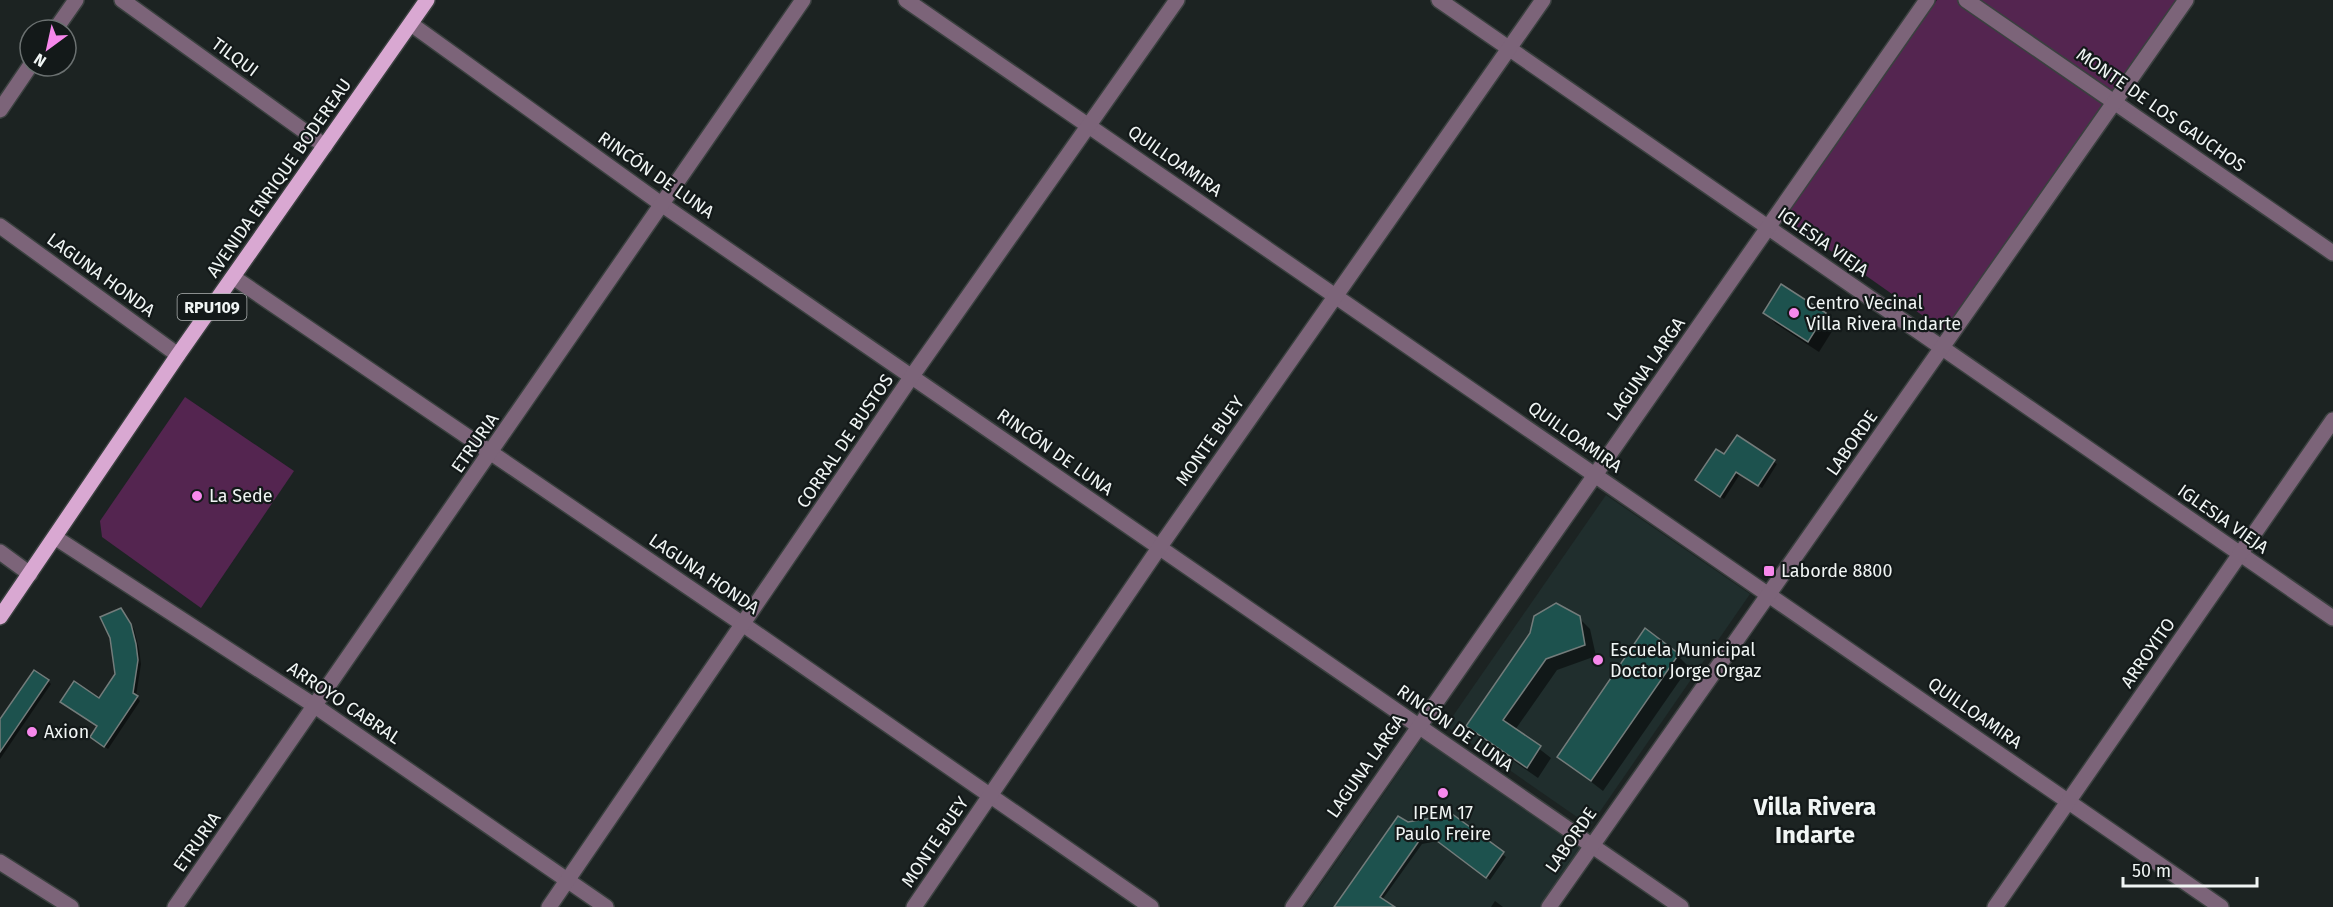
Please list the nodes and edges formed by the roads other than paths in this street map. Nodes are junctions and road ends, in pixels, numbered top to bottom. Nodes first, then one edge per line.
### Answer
1 (76, 0) edge
2 (122, 0) edge
3 (427, 0) edge
4 (803, 0) edge
5 (906, 0) edge
6 (1177, 0) edge
7 (1439, 0) edge
8 (1543, 0) edge
9 (1927, 0) edge
10 (1966, 0) edge
11 (2186, 0) edge
12 (63, 18) edge
13 (411, 24) junction
14 (1510, 48) junction
15 (22, 78) edge
16 (2115, 101) junction
17 (0, 110) edge
18 (1090, 127) junction
19 (325, 146) junction
20 (664, 206) junction
21 (0, 226) edge
22 (1769, 228) junction
23 (2333, 253) edge
24 (233, 277) junction
25 (1336, 296) junction
26 (1942, 348) junction
27 (178, 355) junction
28 (912, 376) junction
29 (2333, 420) edge
30 (492, 453) junction
31 (1596, 476) junction
32 (56, 538) junction
33 (1159, 548) junction
34 (0, 552) edge
35 (2240, 554) junction
36 (30, 574) junction
37 (1770, 595) junction
38 (0, 617) edge
39 (2333, 618) edge
40 (744, 625) junction
41 (315, 706) junction
42 (1418, 727) junction
43 (990, 796) junction
44 (2069, 802) junction
45 (1590, 845) junction
46 (0, 862) edge
47 (568, 881) junction
48 (70, 907) edge
49 (175, 907) edge
50 (549, 907) edge
51 (606, 907) edge
52 (914, 907) edge
53 (1151, 907) edge
54 (1293, 907) edge
55 (1549, 907) edge
56 (1681, 907) edge
57 (1995, 907) edge
58 (2221, 907) edge

1 - 12 street
2 - 19 street, TILQUI
3 - 13 main road, AVENIDA ENRIQUE BODEREAU / RPU109
4 - 20 street, ETRURIA
5 - 18 street, QUILLOAMIRA
6 - 18 street, CORRAL DE BUSTOS
7 - 14 street, IGLESIA VIEJA
8 - 14 street, MONTE BUEY
9 - 22 street, LAGUNA LARGA
10 - 16 street, MONTE DE LOS GAUCHOS
11 - 16 street, LABORDE
13 - 19 main road, AVENIDA ENRIQUE BODEREAU / RPU109
13 - 20 street, RINCÓN DE LUNA
14 - 22 street, IGLESIA VIEJA
14 - 25 street, MONTE BUEY
15 - 17 street
16 - 23 street, MONTE DE LOS GAUCHOS
16 - 26 street, LABORDE
18 - 25 street, QUILLOAMIRA
18 - 28 street, CORRAL DE BUSTOS
19 - 24 main road, AVENIDA ENRIQUE BODEREAU / RPU109
20 - 28 street, RINCÓN DE LUNA
20 - 30 street, ETRURIA
21 - 27 street, LAGUNA HONDA
22 - 26 street, IGLESIA VIEJA
22 - 31 street, LAGUNA LARGA
24 - 27 main road, AVENIDA ENRIQUE BODEREAU / RPU109
24 - 30 street, LAGUNA HONDA
25 - 31 street, QUILLOAMIRA
25 - 33 street, MONTE BUEY
26 - 35 street, IGLESIA VIEJA
26 - 37 street, LABORDE
27 - 32 main road, AVENIDA ENRIQUE BODEREAU / RPU109
28 - 33 street, RINCÓN DE LUNA
28 - 40 street, CORRAL DE BUSTOS
29 - 35 street, ARROYITO
30 - 40 street, LAGUNA HONDA
30 - 41 street, ETRURIA
31 - 37 street, QUILLOAMIRA
31 - 42 street, LAGUNA LARGA
32 - 36 main road, AVENIDA ENRIQUE BODEREAU / RPU109
32 - 41 street, ARROYO CABRAL
33 - 42 street, RINCÓN DE LUNA
33 - 43 street, MONTE BUEY
34 - 36 street
35 - 39 street, IGLESIA VIEJA
35 - 44 street, ARROYITO
36 - 38 main road, AVENIDA ENRIQUE BODEREAU / RPU109
37 - 44 street, QUILLOAMIRA
37 - 45 street, LABORDE
40 - 43 street, LAGUNA HONDA
40 - 47 street, CORRAL DE BUSTOS
41 - 47 street, ARROYO CABRAL
41 - 49 street, ETRURIA
42 - 45 street, RINCÓN DE LUNA
42 - 54 street, LAGUNA LARGA
43 - 52 street, MONTE BUEY
43 - 53 street, LAGUNA HONDA
44 - 57 street, ARROYITO
44 - 58 street, QUILLOAMIRA
45 - 55 street, LABORDE
45 - 56 street, RINCÓN DE LUNA
46 - 48 street
47 - 50 street, CORRAL DE BUSTOS
47 - 51 street, ARROYO CABRAL

